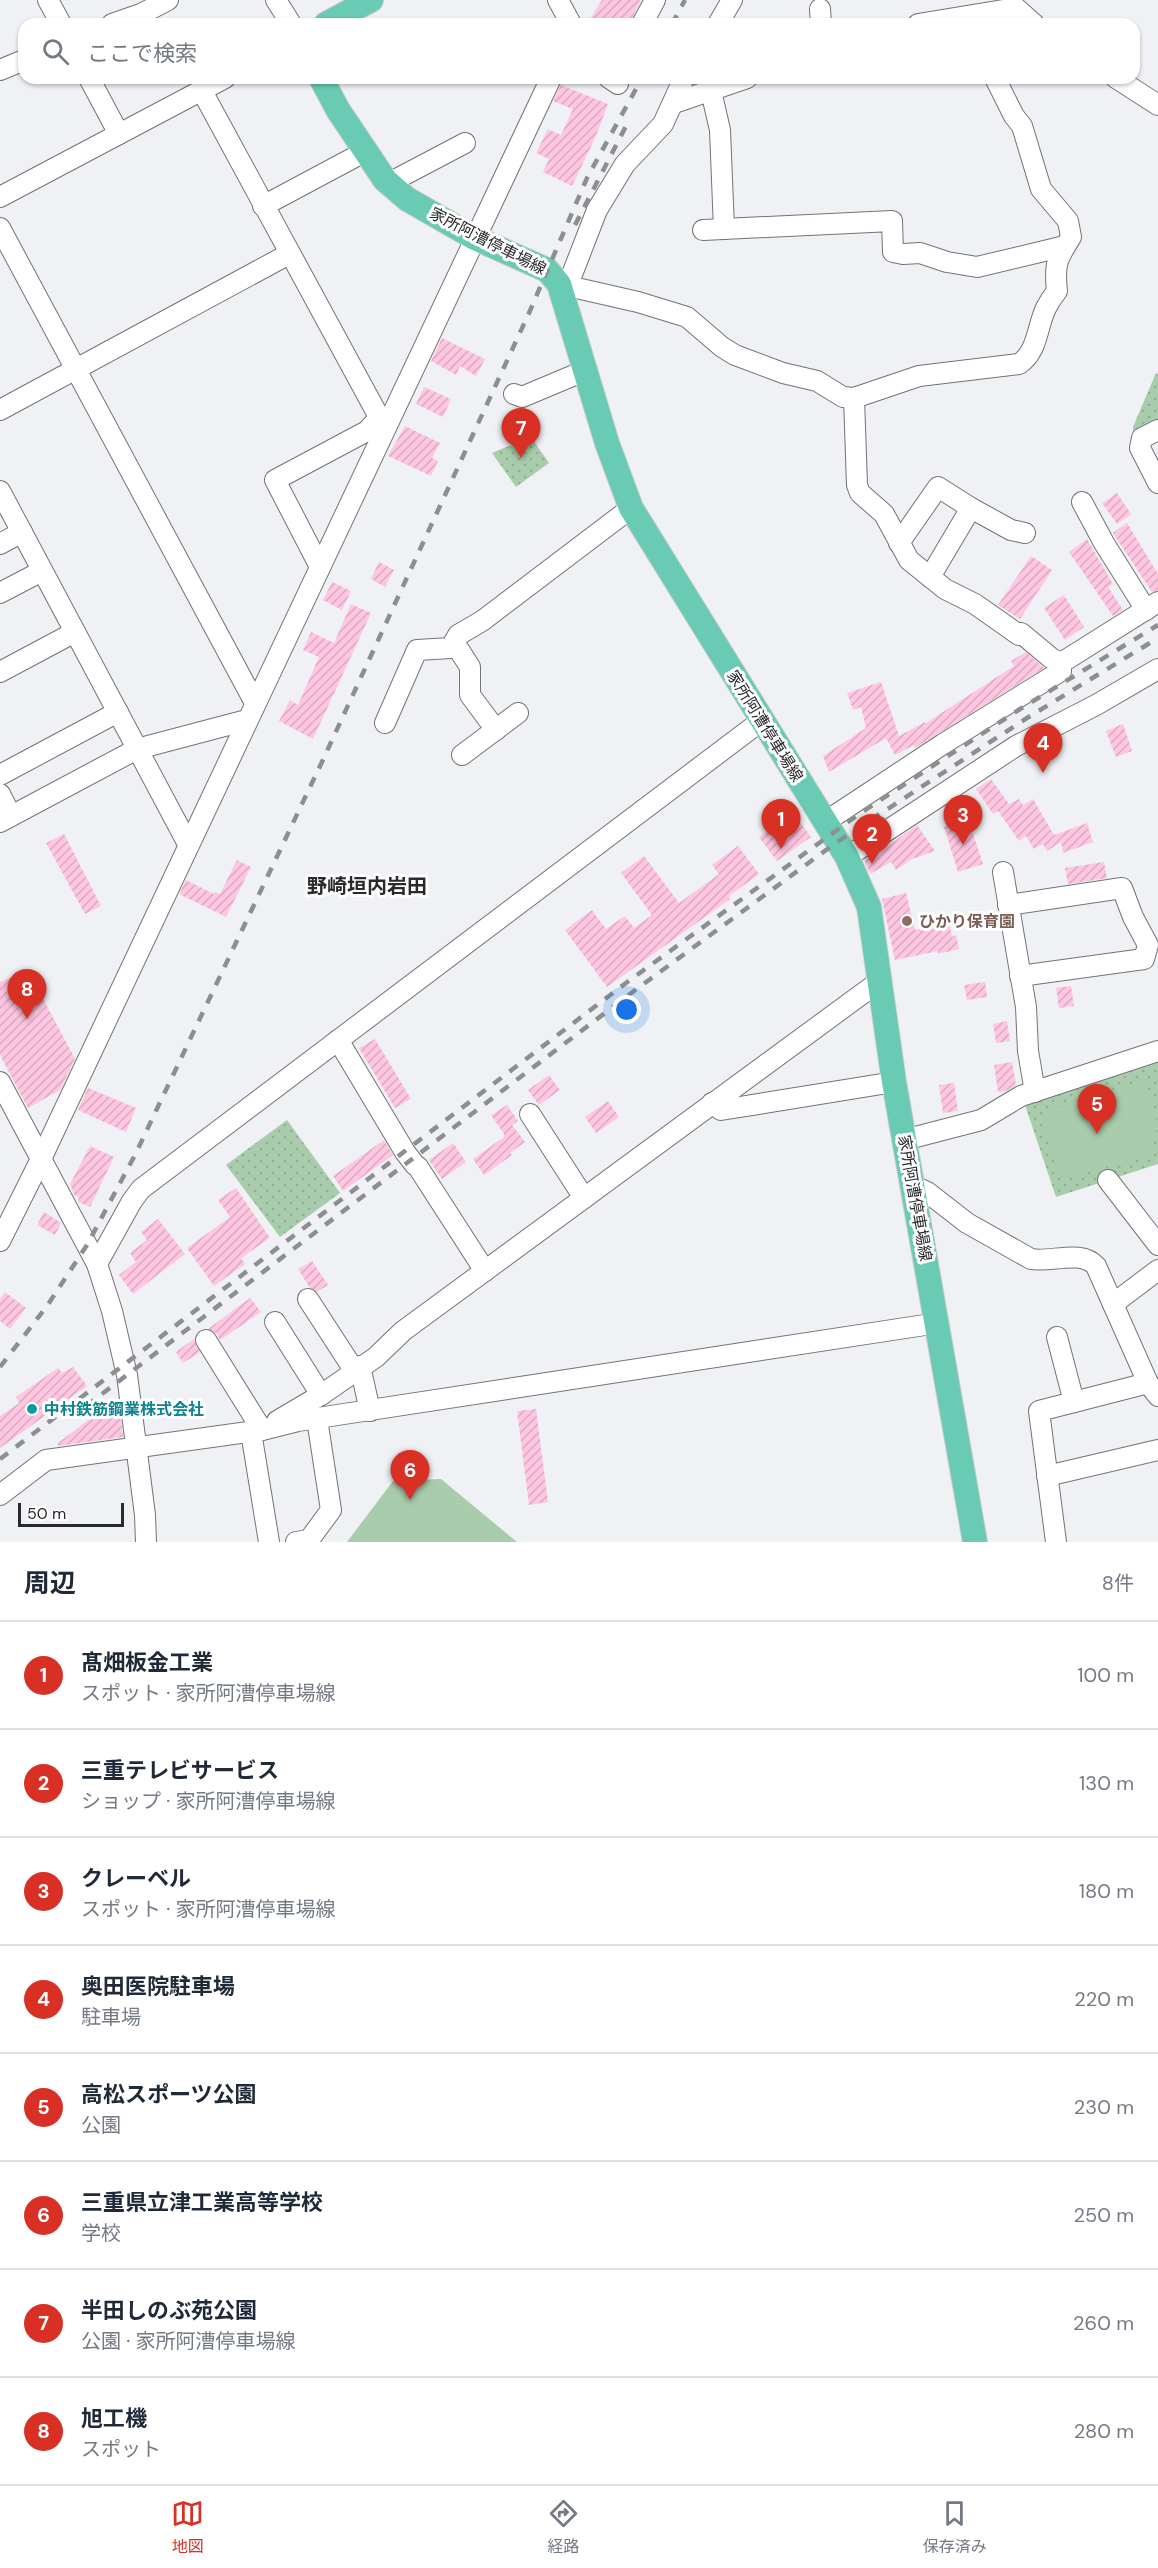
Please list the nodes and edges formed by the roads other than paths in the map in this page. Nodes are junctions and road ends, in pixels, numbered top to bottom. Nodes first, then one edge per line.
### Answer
1 (48, 0) edge
2 (168, 0) edge
3 (276, 0) edge
4 (372, 0) edge
5 (558, 0) edge
6 (655, 0) edge
7 (732, 0) edge
8 (58, 18) edge
9 (126, 18) edge
10 (287, 18) edge
11 (338, 18) edge
12 (568, 18) edge
13 (645, 18) edge
14 (722, 18) edge
15 (981, 18) edge
16 (1027, 18) edge
17 (18, 62) edge
18 (0, 70) edge
19 (92, 84) edge
20 (214, 84) edge
21 (324, 84) edge
22 (548, 84) edge
23 (682, 84) edge
24 (730, 84) edge
25 (998, 84) edge
26 (1125, 84) edge
27 (202, 91) junction
28 (711, 91) junction
29 (674, 103) junction
30 (1158, 105) edge
31 (119, 134) junction
32 (465, 143) dead end
33 (366, 151) junction
34 (389, 183) junction
35 (0, 197) edge
36 (263, 206) junction
37 (0, 228) edge
38 (724, 228) junction
39 (703, 230) dead end
40 (475, 238) junction
41 (1065, 246) junction
42 (289, 254) junction
43 (559, 284) junction
44 (75, 369) junction
45 (584, 371) junction
46 (514, 394) dead end
47 (854, 398) junction
48 (0, 410) edge
49 (382, 423) junction
50 (1158, 430) edge
51 (1158, 483) edge
52 (0, 490) edge
53 (1082, 502) dead end
54 (631, 508) junction
55 (971, 508) junction
56 (22, 532) junction
57 (1025, 533) dead end
58 (899, 543) junction
59 (0, 544) edge
60 (320, 567) junction
61 (42, 571) junction
62 (930, 577) junction
63 (0, 593) edge
64 (1152, 606) edge
65 (75, 632) junction
66 (454, 642) junction
67 (1061, 663) junction
68 (1158, 669) edge
69 (0, 672) edge
70 (251, 711) junction
71 (118, 712) junction
72 (518, 713) dead end
73 (761, 721) junction
74 (385, 723) dead end
75 (496, 730) junction
76 (137, 749) junction
77 (462, 755) dead end
78 (0, 776) edge
79 (0, 794) edge
80 (6, 819) edge
81 (825, 822) junction
82 (188, 844) junction
83 (847, 857) junction
84 (1003, 872) dead end
85 (1008, 905) junction
86 (1020, 976) junction
87 (881, 980) junction
88 (338, 1040) junction
89 (1158, 1052) edge
90 (0, 1082) edge
91 (894, 1082) junction
92 (1035, 1092) junction
93 (712, 1103) junction
94 (530, 1114) dead end
95 (904, 1140) junction
96 (41, 1159) junction
97 (1108, 1180) dead end
98 (912, 1185) junction
99 (584, 1198) junction
100 (0, 1241) edge
101 (1158, 1245) edge
102 (97, 1264) junction
103 (1158, 1270) edge
104 (485, 1271) junction
105 (308, 1299) dead end
106 (1113, 1304) junction
107 (275, 1322) dead end
108 (938, 1323) junction
109 (1057, 1337) dead end
110 (206, 1340) dead end
111 (357, 1368) junction
112 (1155, 1392) edge
113 (321, 1395) junction
114 (1074, 1402) junction
115 (370, 1411) junction
116 (317, 1419) junction
117 (257, 1431) junction
118 (137, 1449) junction
119 (1158, 1450) edge
120 (1047, 1476) junction
121 (0, 1495) edge
122 (146, 1542) edge
123 (269, 1542) edge
124 (296, 1542) edge
125 (975, 1542) edge
126 (1056, 1542) edge

1 - 8 street
2 - 9 street
3 - 10 street
4 - 11 main road
5 - 12 street
6 - 13 street
7 - 14 street
15 - 16 street
17 - 18 street
19 - 31 street
20 - 27 street
21 - 33 main road, 家所阿漕停車場線
22 - 40 street
23 - 29 street
24 - 28 street
25 - 41 street
26 - 30 street
27 - 31 street
27 - 36 street
28 - 29 street
28 - 38 street
29 - 43 street
31 - 35 street
32 - 34 street
33 - 34 main road, 家所阿漕停車場線
33 - 36 street
34 - 40 main road, 家所阿漕停車場線
36 - 42 street
37 - 44 street
38 - 39 street
38 - 41 street
40 - 43 main road, 家所阿漕停車場線
40 - 49 street
41 - 47 street
42 - 44 street
42 - 49 street
43 - 45 main road, 家所阿漕停車場線
43 - 47 street
44 - 48 street
44 - 70 street
45 - 46 street
45 - 54 main road, 家所阿漕停車場線
47 - 58 street
49 - 60 street
49 - 60 street
50 - 51 street
52 - 56 street
53 - 64 street
54 - 66 street
54 - 73 main road, 家所阿漕停車場線
55 - 57 street
55 - 58 street
55 - 62 street
56 - 59 street
56 - 61 street
58 - 62 street
60 - 70 street
61 - 63 street
61 - 65 street
62 - 67 street
64 - 67 street
65 - 69 street
65 - 71 street
66 - 74 street
66 - 75 street
67 - 81 street
68 - 83 street
70 - 76 street
70 - 82 street
71 - 76 street
71 - 78 street
72 - 75 street
73 - 81 main road, 家所阿漕停車場線
73 - 88 street
75 - 77 street
76 - 80 street
76 - 82 street
79 - 80 street
81 - 83 main road, 家所阿漕停車場線
82 - 96 street
83 - 87 main road, 家所阿漕停車場線
84 - 85 street
85 - 86 street
85 - 86 street
86 - 92 street
87 - 91 main road, 家所阿漕停車場線
87 - 93 street
88 - 102 street
88 - 104 street
89 - 92 street
90 - 96 street
91 - 93 street
91 - 95 main road, 家所阿漕停車場線
92 - 95 street
93 - 99 street
94 - 99 street
95 - 98 main road, 家所阿漕停車場線
96 - 100 street
96 - 102 street
97 - 101 street
98 - 106 street
98 - 108 main road, 家所阿漕停車場線
99 - 104 street
102 - 118 street
103 - 106 street
104 - 111 street
105 - 111 street
106 - 112 street
107 - 113 street
108 - 115 street
108 - 125 main road, 家所阿漕停車場線
109 - 114 street
110 - 117 street
111 - 113 street
111 - 115 street
112 - 114 street
113 - 117 street
114 - 120 street
115 - 116 street
116 - 117 street
116 - 124 street
117 - 118 street
117 - 123 street
118 - 121 street
118 - 122 street
119 - 120 street
120 - 126 street

